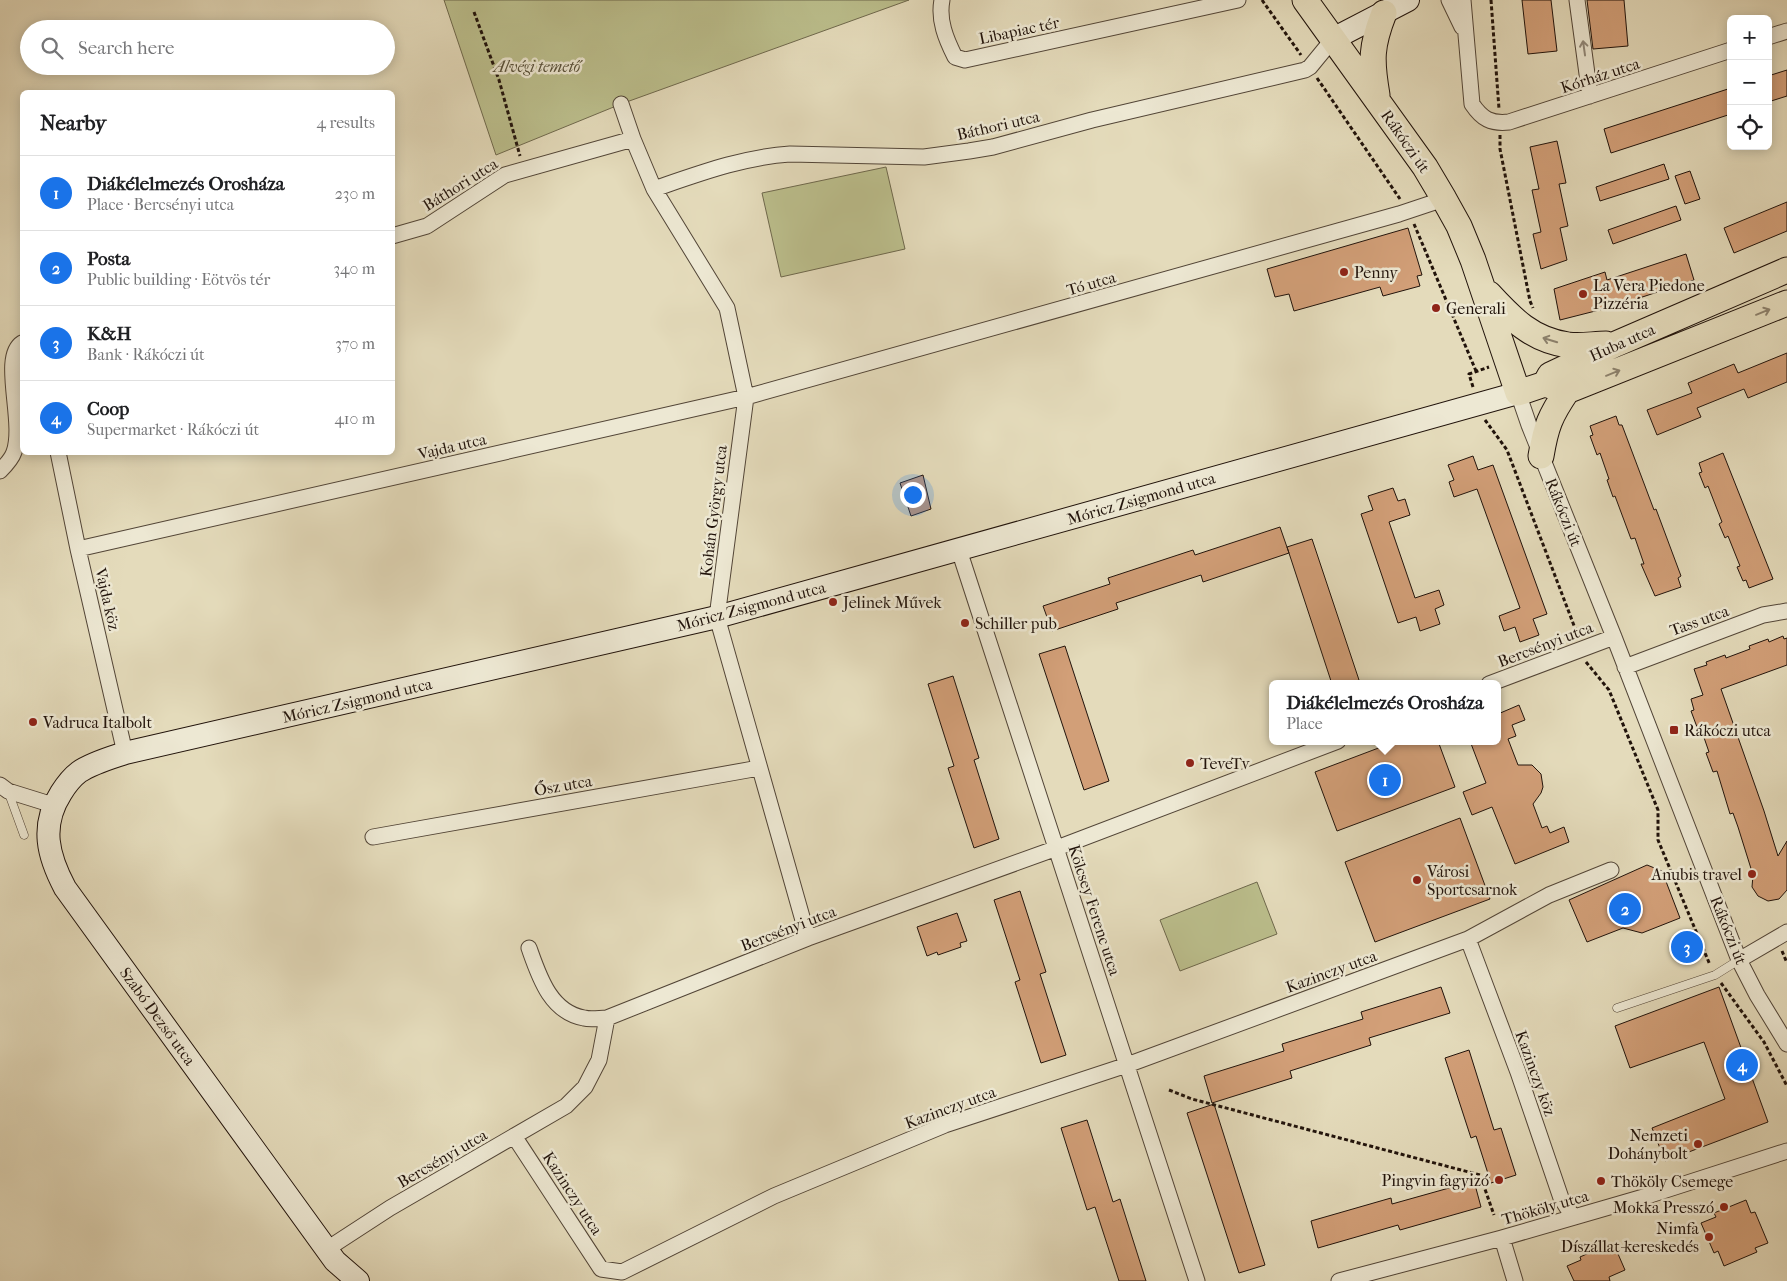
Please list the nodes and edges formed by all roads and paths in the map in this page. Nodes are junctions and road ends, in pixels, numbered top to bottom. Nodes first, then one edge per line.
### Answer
1 (942, 0) edge
2 (1238, 0) edge
3 (1262, 0) edge
4 (1305, 0) edge
5 (1408, 0) edge
6 (1449, 0) edge
7 (1463, 0) edge
8 (1491, 0) edge
9 (1577, 0) edge
10 (474, 12) dead end
11 (1384, 13) junction
12 (1787, 31) edge
13 (1772, 36) edge
14 (1466, 38) junction
15 (1334, 39) junction
16 (1727, 51) edge
17 (1310, 67) junction
18 (1590, 96) junction
19 (1378, 100) junction
20 (621, 104) dead end
21 (1500, 123) junction
22 (633, 139) junction
23 (517, 171) junction
24 (654, 189) junction
25 (1444, 199) junction
26 (1408, 211) junction
27 (395, 235) edge
28 (1787, 270) edge
29 (1484, 288) junction
30 (1787, 303) edge
31 (1534, 313) dead end
32 (1616, 344) junction
33 (18, 345) edge
34 (1476, 371) dead end
35 (1556, 388) junction
36 (1518, 393) junction
37 (746, 397) junction
38 (1495, 432) dead end
39 (18, 452) edge
40 (59, 455) edge
41 (1542, 456) junction
42 (0, 471) edge
43 (78, 549) junction
44 (959, 550) junction
45 (1787, 611) edge
46 (717, 617) junction
47 (1614, 637) junction
48 (1579, 649) junction
49 (1625, 667) junction
50 (1499, 680) edge
51 (1327, 745) edge
52 (125, 753) junction
53 (759, 768) junction
54 (4, 788) edge
55 (53, 805) junction
56 (24, 835) dead end
57 (373, 837) dead end
58 (1057, 848) junction
59 (1611, 870) dead end
60 (1787, 932) edge
61 (808, 938) junction
62 (1468, 939) junction
63 (529, 948) dead end
64 (1740, 960) junction
65 (1715, 975) junction
66 (1617, 1008) dead end
67 (607, 1018) junction
68 (1787, 1044) edge
69 (1127, 1066) junction
70 (1787, 1086) edge
71 (1169, 1090) dead end
72 (514, 1136) junction
73 (1787, 1151) edge
74 (1494, 1216) dead end
75 (1573, 1217) junction
76 (1502, 1238) junction
77 (334, 1264) edge
78 (358, 1281) edge
79 (1197, 1281) edge
80 (1340, 1281) edge
81 (1515, 1281) edge

1 - 2 street, Libapiac tér
3 - 17 path
4 - 15 main road, Rákóczi út
5 - 11 main road
6 - 14 street
7 - 14 street
8 - 21 path
18 -> 9 street
10 - 23 path
11 - 15 main road
11 - 19 main road
12 - 13 street
14 - 21 street
15 - 17 street
15 - 19 main road, Rákóczi út
16 - 18 street, Kórház utca
17 - 24 street, Báthori utca
17 - 26 path
18 - 21 street, Kórház utca
19 - 25 main road, Rákóczi út
20 - 22 street, Kohán György utca
21 - 31 path
22 - 23 street, Báthori utca
22 - 24 street, Kohán György utca
23 - 27 street, Báthori utca
24 - 37 street, Kohán György utca
25 - 26 street, Tó utca
25 - 29 main road, Rákóczi út
26 - 34 path
26 - 37 street, Tó utca
28 - 32 main road, Huba utca
32 -> 29 main road
29 - 36 main road, Rákóczi út
35 -> 30 main road, Huba utca
32 - 35 main road, Huba utca
33 - 39 street
35 - 36 main road, Huba utca
35 - 41 main road
36 - 41 street, Rákóczi út
36 - 44 main road, Móricz Zsigmond utca
37 - 43 street, Vajda utca
37 - 46 street, Kohán György utca
38 - 48 path
39 - 42 street
40 - 43 street, Vajda köz
41 - 47 street, Rákóczi út
43 - 52 street, Vajda köz
44 - 46 main road, Móricz Zsigmond utca
44 - 58 street, Kölcsey Ferenc utca
45 - 49 street, Tass utca
46 - 52 main road, Móricz Zsigmond utca
46 - 53 street, Kohán György utca
47 - 48 street, Bercsényi utca
47 - 49 street, Rákóczi út
48 - 50 street, Bercsényi utca
48 - 65 path
49 - 64 street, Rákóczi út
51 - 58 street, Bercsényi utca
52 - 55 main road, Móricz Zsigmond utca
53 - 57 street, Ősz utca
53 - 61 street, Kohán György utca
54 - 55 street
54 - 56 lane
55 - 77 main road, Szabó Dezső utca
58 - 61 street, Bercsényi utca
58 - 69 street, Kölcsey Ferenc utca
59 - 62 street, Kazinczy utca
60 - 64 street
61 - 67 street, Bercsényi utca
62 - 69 street, Kazinczy utca
62 - 75 street, Kazinczy köz
63 - 67 street
64 - 65 lane
64 - 68 street, Rákóczi út
65 - 66 lane
65 - 70 path
67 - 72 street, Bercsényi utca
69 - 72 street, Kazinczy utca
69 - 79 street, Kölcsey Ferenc utca
71 - 74 path
72 - 77 street, Bercsényi utca
73 - 75 street, Thököly utca
75 - 76 street, Thököly utca
76 - 80 street, Thököly utca
76 - 81 street
77 - 78 main road, Szabó Dezső utca

